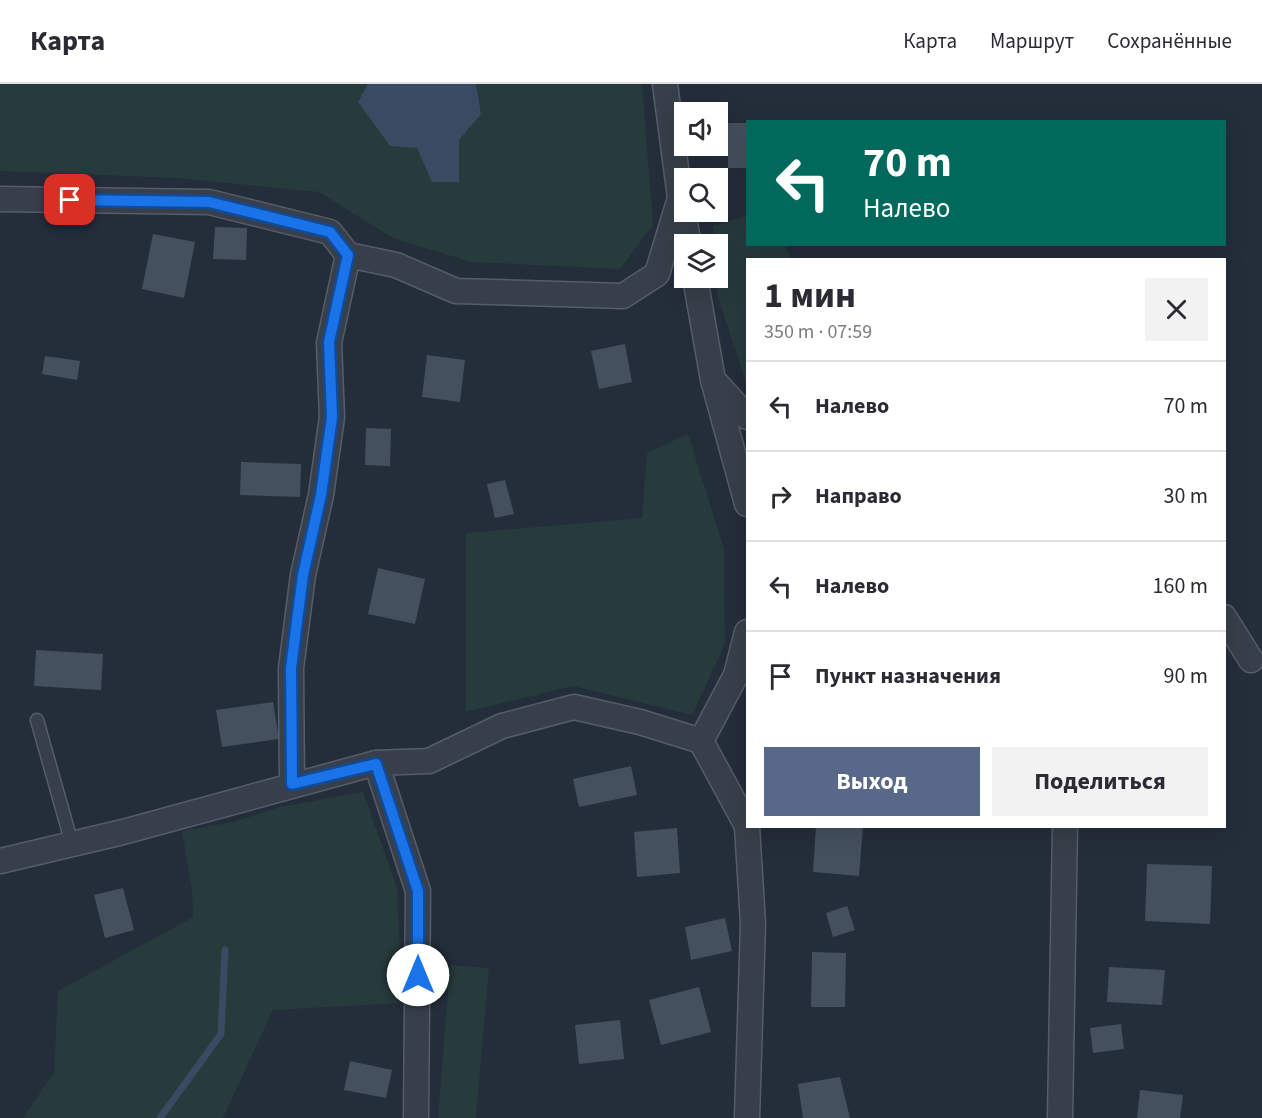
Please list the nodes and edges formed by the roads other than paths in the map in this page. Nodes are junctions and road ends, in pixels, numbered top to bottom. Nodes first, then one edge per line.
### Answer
1 (665, 84) edge
2 (676, 168) edge
3 (0, 199) edge
4 (674, 218) edge
5 (348, 255) junction
6 (697, 288) edge
7 (713, 380) junction
8 (746, 416) edge
9 (746, 500) edge
10 (1226, 620) edge
11 (746, 636) edge
12 (1251, 660) dead end
13 (37, 720) dead end
14 (701, 741) junction
15 (376, 764) junction
16 (292, 784) junction
17 (746, 824) edge
18 (747, 828) edge
19 (1065, 828) edge
20 (72, 844) junction
21 (0, 861) edge
22 (416, 1118) edge
23 (747, 1118) edge
24 (1060, 1118) edge

1 - 2 street
3 - 5 street
4 - 5 street
5 - 16 street
6 - 7 street
7 - 8 street
7 - 9 street
10 - 12 street
11 - 14 street
13 - 20 lane
14 - 15 street
14 - 17 street
15 - 16 street
15 - 22 street
16 - 20 street
18 - 23 street
19 - 24 street
20 - 21 street

